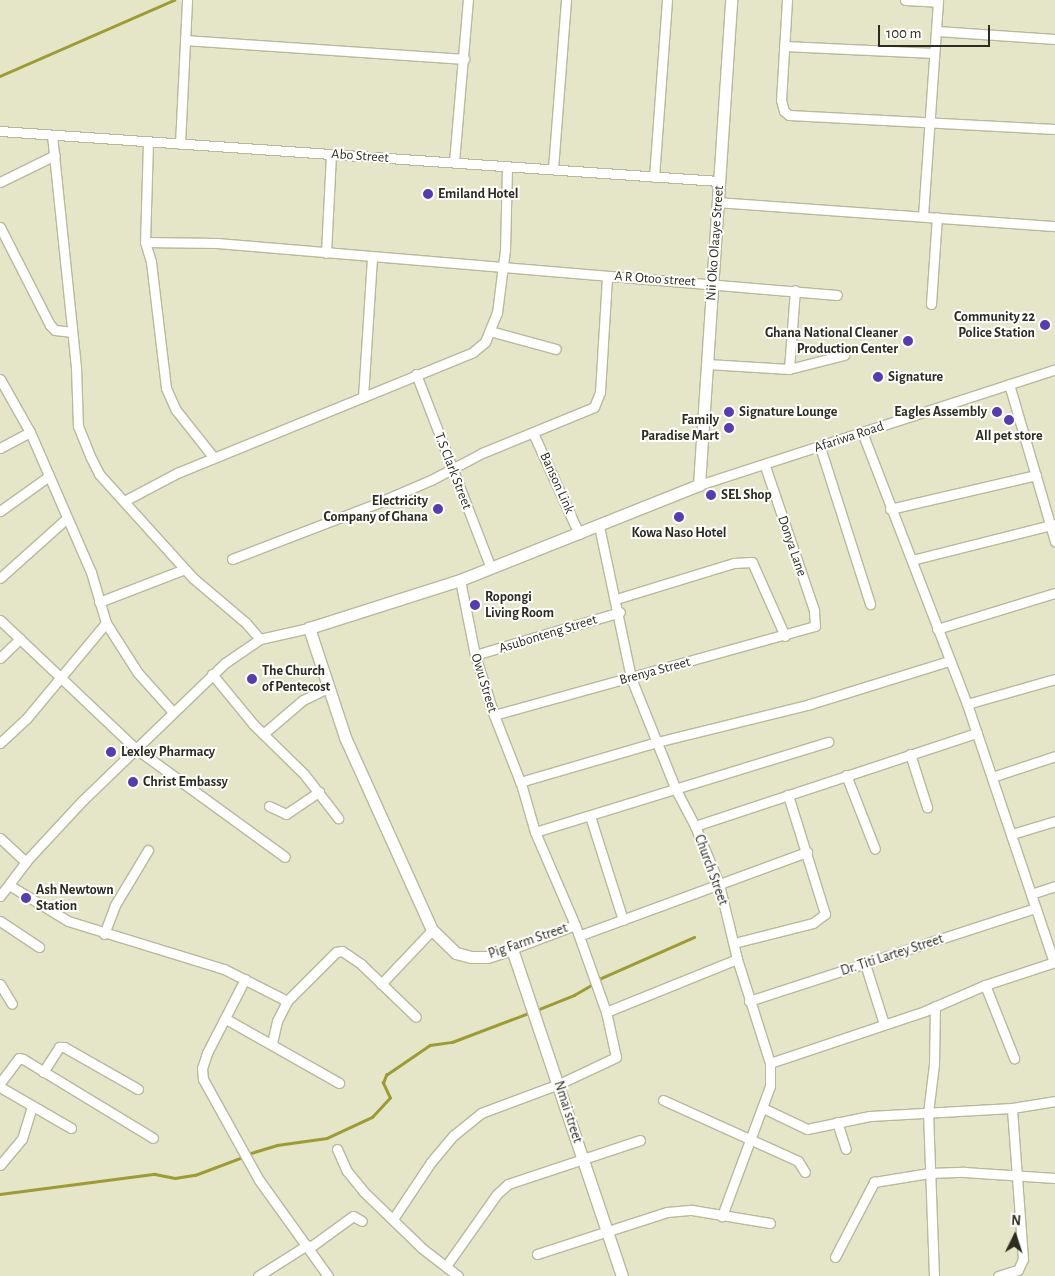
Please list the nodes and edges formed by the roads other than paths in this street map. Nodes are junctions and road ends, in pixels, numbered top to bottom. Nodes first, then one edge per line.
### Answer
1 (187, 0) edge
2 (468, 0) edge
3 (566, 0) edge
4 (667, 0) edge
5 (731, 0) edge
6 (787, 0) edge
7 (905, 0) edge
8 (938, 1) edge
9 (937, 31) junction
10 (1055, 39) edge
11 (185, 40) junction
12 (784, 46) junction
13 (934, 52) junction
14 (464, 58) junction
15 (930, 124) junction
16 (1055, 129) edge
17 (0, 132) edge
18 (52, 135) junction
19 (148, 142) junction
20 (180, 144) junction
21 (331, 154) junction
22 (54, 155) junction
23 (454, 162) junction
24 (507, 166) junction
25 (553, 169) junction
26 (654, 176) junction
27 (719, 181) junction
28 (0, 182) edge
29 (718, 202) junction
30 (922, 216) junction
31 (937, 217) junction
32 (1055, 226) edge
33 (0, 227) edge
34 (145, 242) junction
35 (326, 253) junction
36 (372, 258) junction
37 (503, 266) junction
38 (607, 276) junction
39 (712, 284) junction
40 (795, 290) junction
41 (837, 295) dead end
42 (931, 304) dead end
43 (490, 331) junction
44 (72, 332) junction
45 (556, 349) dead end
46 (844, 355) dead end
47 (707, 364) junction
48 (789, 369) junction
49 (1055, 369) edge
50 (416, 374) junction
51 (0, 379) edge
52 (1009, 384) junction
53 (363, 397) junction
54 (30, 432) junction
55 (862, 432) junction
56 (533, 433) junction
57 (820, 447) junction
58 (0, 448) edge
59 (214, 458) junction
60 (453, 466) junction
61 (766, 466) junction
62 (1036, 475) junction
63 (48, 476) junction
64 (699, 485) junction
65 (124, 501) junction
66 (0, 510) edge
67 (890, 510) junction
68 (66, 520) junction
69 (1053, 525) edge
70 (600, 526) junction
71 (579, 534) junction
72 (1055, 541) edge
73 (232, 559) dead end
74 (912, 560) junction
75 (491, 568) junction
76 (185, 570) junction
77 (0, 578) edge
78 (460, 580) junction
79 (1055, 594) edge
80 (616, 599) junction
81 (99, 602) junction
82 (870, 604) dead end
83 (620, 612) junction
84 (0, 620) edge
85 (106, 623) junction
86 (815, 626) joint
87 (308, 628) junction
88 (937, 629) junction
89 (785, 636) junction
90 (20, 639) junction
91 (260, 639) junction
92 (475, 655) junction
93 (0, 658) edge
94 (949, 661) junction
95 (212, 674) junction
96 (62, 676) junction
97 (631, 678) junction
98 (1055, 679) edge
99 (328, 688) junction
100 (967, 704) junction
101 (173, 712) junction
102 (494, 715) junction
103 (977, 733) junction
104 (263, 734) junction
105 (657, 742) junction
106 (828, 742) dead end
107 (0, 743) edge
108 (135, 748) junction
109 (910, 754) junction
110 (1055, 756) edge
111 (846, 775) junction
112 (992, 777) junction
113 (520, 782) junction
114 (676, 790) junction
115 (319, 792) junction
116 (788, 794) junction
117 (268, 806) dead end
118 (927, 806) dead end
119 (590, 816) junction
120 (338, 818) dead end
121 (1055, 821) edge
122 (695, 826) junction
123 (535, 832) junction
124 (1012, 834) junction
125 (0, 838) edge
126 (875, 849) dead end
127 (148, 850) dead end
128 (807, 852) junction
129 (285, 856) dead end
130 (26, 862) junction
131 (718, 884) junction
132 (9, 885) junction
133 (1055, 886) edge
134 (1031, 894) junction
135 (0, 896) edge
136 (1035, 908) junction
137 (623, 920) junction
138 (0, 921) edge
139 (575, 925) junction
140 (432, 930) junction
141 (104, 934) junction
142 (581, 935) junction
143 (734, 943) junction
144 (39, 947) dead end
145 (512, 949) junction
146 (737, 959) junction
147 (1054, 962) edge
148 (864, 964) junction
149 (245, 979) junction
150 (0, 984) edge
151 (381, 984) junction
152 (985, 985) junction
153 (287, 1001) junction
154 (749, 1001) junction
155 (12, 1004) dead end
156 (935, 1006) junction
157 (606, 1012) junction
158 (416, 1017) dead end
159 (226, 1019) junction
160 (884, 1024) junction
161 (272, 1043) junction
162 (1014, 1058) dead end
163 (770, 1063) junction
164 (43, 1072) junction
165 (0, 1083) edge
166 (339, 1083) dead end
167 (559, 1084) junction
168 (0, 1087) edge
169 (138, 1089) dead end
170 (663, 1100) dead end
171 (1055, 1100) edge
172 (32, 1107) junction
173 (763, 1108) junction
174 (1012, 1108) junction
175 (928, 1113) junction
176 (837, 1122) junction
177 (71, 1128) dead end
178 (153, 1138) dead end
179 (640, 1140) dead end
180 (750, 1141) junction
181 (337, 1148) dead end
182 (846, 1149) dead end
183 (584, 1158) junction
184 (0, 1165) edge
185 (804, 1172) dead end
186 (929, 1173) junction
187 (1016, 1174) junction
188 (1055, 1178) edge
189 (722, 1216) junction
190 (392, 1219) junction
191 (362, 1221) dead end
192 (770, 1223) dead end
193 (608, 1231) junction
194 (308, 1246) junction
195 (537, 1254) dead end
196 (835, 1257) dead end
197 (446, 1266) junction
198 (258, 1276) edge
199 (328, 1276) edge
200 (458, 1276) edge
201 (622, 1276) edge
202 (934, 1276) edge
203 (998, 1276) edge

1 - 11 street
2 - 14 street
3 - 25 street
4 - 26 street
5 - 27 street, Nii Oko Olaaye Street
6 - 12 street
7 - 8 street
8 - 9 street
9 - 10 street
9 - 13 street
11 - 14 street
11 - 20 street
12 - 13 street
12 - 15 street
13 - 15 street
14 - 23 street
15 - 16 street
15 - 30 street
17 - 18 street, Abo Street
18 - 19 street, Abo Street
18 - 22 street
19 - 20 street, Abo Street
19 - 34 street
20 - 21 street, Abo Street
21 - 23 street, Abo Street
21 - 35 street
22 - 28 street
22 - 44 street
23 - 24 street, Abo Street
24 - 25 street, Abo Street
24 - 37 street
25 - 26 street, Abo Street
26 - 27 street, Abo Street
27 - 29 street, Nii Oko Olaaye Street
29 - 30 street
29 - 39 street, Nii Oko Olaaye Street
30 - 31 street
31 - 32 street
31 - 42 street
33 - 44 street
34 - 35 street, A R Otoo street
34 - 59 street
35 - 36 street, A R Otoo street
36 - 37 street, A R Otoo street
36 - 53 street
37 - 38 street, A R Otoo street
37 - 43 street
38 - 39 street, A R Otoo street
38 - 56 street
39 - 40 street, A R Otoo street
39 - 47 street, Nii Oko Olaaye Street
40 - 41 street, A R Otoo street
40 - 48 street
43 - 45 street
43 - 50 street
44 - 65 street
46 - 48 street
47 - 48 street
47 - 64 street, Nii Oko Olaaye Street
49 - 52 street, Afariwa Road
50 - 53 street
50 - 60 street, T.S Clark Street
51 - 54 street
52 - 55 street, Afariwa Road
52 - 62 street
53 - 59 street
54 - 58 street
54 - 63 street
55 - 57 street, Afariwa Road
55 - 67 street
56 - 60 street
56 - 71 street, Banson Link
57 - 61 street, Afariwa Road
57 - 82 street
59 - 65 street
60 - 73 street
60 - 75 street, T.S Clark Street
61 - 64 street, Afariwa Road
61 - 86 street, Donya Lane
62 - 67 street
62 - 69 street
63 - 66 street
63 - 68 street
64 - 70 street
65 - 76 street
67 - 74 street
68 - 77 street
68 - 81 street
69 - 72 street
69 - 74 street
70 - 71 street
70 - 80 street, Church Street
71 - 75 street
74 - 88 street
75 - 78 street
76 - 81 street
76 - 91 street
78 - 87 street
78 - 92 street, Owu Street
79 - 88 street
80 - 83 street, Church Street
80 - 89 street
81 - 85 street
83 - 92 street, Asubonteng Street
83 - 97 street, Church Street
84 - 90 street
85 - 96 street
85 - 101 street
86 - 89 street, Brenya Street
87 - 91 street
87 - 99 street, Pig Farm Street
88 - 94 street
89 - 97 street, Brenya Street
90 - 93 street
90 - 96 street
91 - 95 street
92 - 102 street, Owu Street
94 - 100 street
94 - 105 street
95 - 101 street
95 - 104 street
96 - 107 street
96 - 108 street
97 - 102 street, Brenya Street
97 - 105 street, Church Street
98 - 100 street
99 - 104 street
99 - 140 street, Pig Farm Street
100 - 103 street
101 - 108 street
102 - 113 street, Owu Street
103 - 109 street
103 - 112 street
104 - 115 street
105 - 113 street
105 - 114 street, Church Street
106 - 114 street
108 - 129 street
108 - 130 street
109 - 111 street
109 - 118 street
110 - 112 street
111 - 116 street
111 - 126 street
112 - 124 street
113 - 123 street, Pig Farm Street
114 - 119 street
114 - 122 street, Church Street
115 - 117 street
115 - 120 street
116 - 122 street
116 - 128 street
119 - 123 street
119 - 137 street
121 - 124 street
122 - 131 street, Church Street
123 - 139 street, Pig Farm Street
124 - 134 street
125 - 130 street
127 - 141 street
128 - 131 street
128 - 143 street
130 - 132 street
131 - 137 street
131 - 143 street, Church Street
132 - 135 street
132 - 141 street
133 - 134 street
134 - 136 street
136 - 147 street
136 - 148 street, Dr. Titi Lartey Street
137 - 142 street
138 - 144 street
139 - 142 street
139 - 145 street, Pig Farm Street
140 - 145 street, Pig Farm Street
140 - 151 street
141 - 149 street
142 - 157 street
143 - 146 street, Church Street
145 - 167 street, Nmai street
146 - 154 street, Church Street
146 - 157 street
147 - 152 street
148 - 154 street, Dr. Titi Lartey Street
148 - 160 street
149 - 153 street
149 - 159 street
150 - 155 street
151 - 153 street
151 - 158 street
152 - 156 street
152 - 162 street
153 - 161 street
154 - 163 street, Church Street
156 - 160 street
156 - 175 street
157 - 167 street
159 - 161 street
159 - 194 street
160 - 163 street
161 - 166 street
163 - 173 street, Church Street
164 - 165 street
164 - 169 street
164 - 178 street
167 - 183 street, Nmai street
167 - 190 street
168 - 172 street
170 - 180 street
171 - 174 street
172 - 177 street
172 - 184 street
173 - 176 street
173 - 180 street, Church Street
174 - 175 street
174 - 187 street
175 - 176 street
175 - 186 street
176 - 182 street
179 - 183 street
180 - 185 street
180 - 189 street, Church Street
181 - 190 street
183 - 193 street, Nmai street
183 - 197 street
186 - 187 street
186 - 196 street
186 - 202 street
187 - 188 street
187 - 203 street
189 - 192 street
189 - 193 street
190 - 197 street
191 - 194 street
193 - 195 street
193 - 201 street, Nmai street
194 - 198 street
194 - 199 street
197 - 200 street

